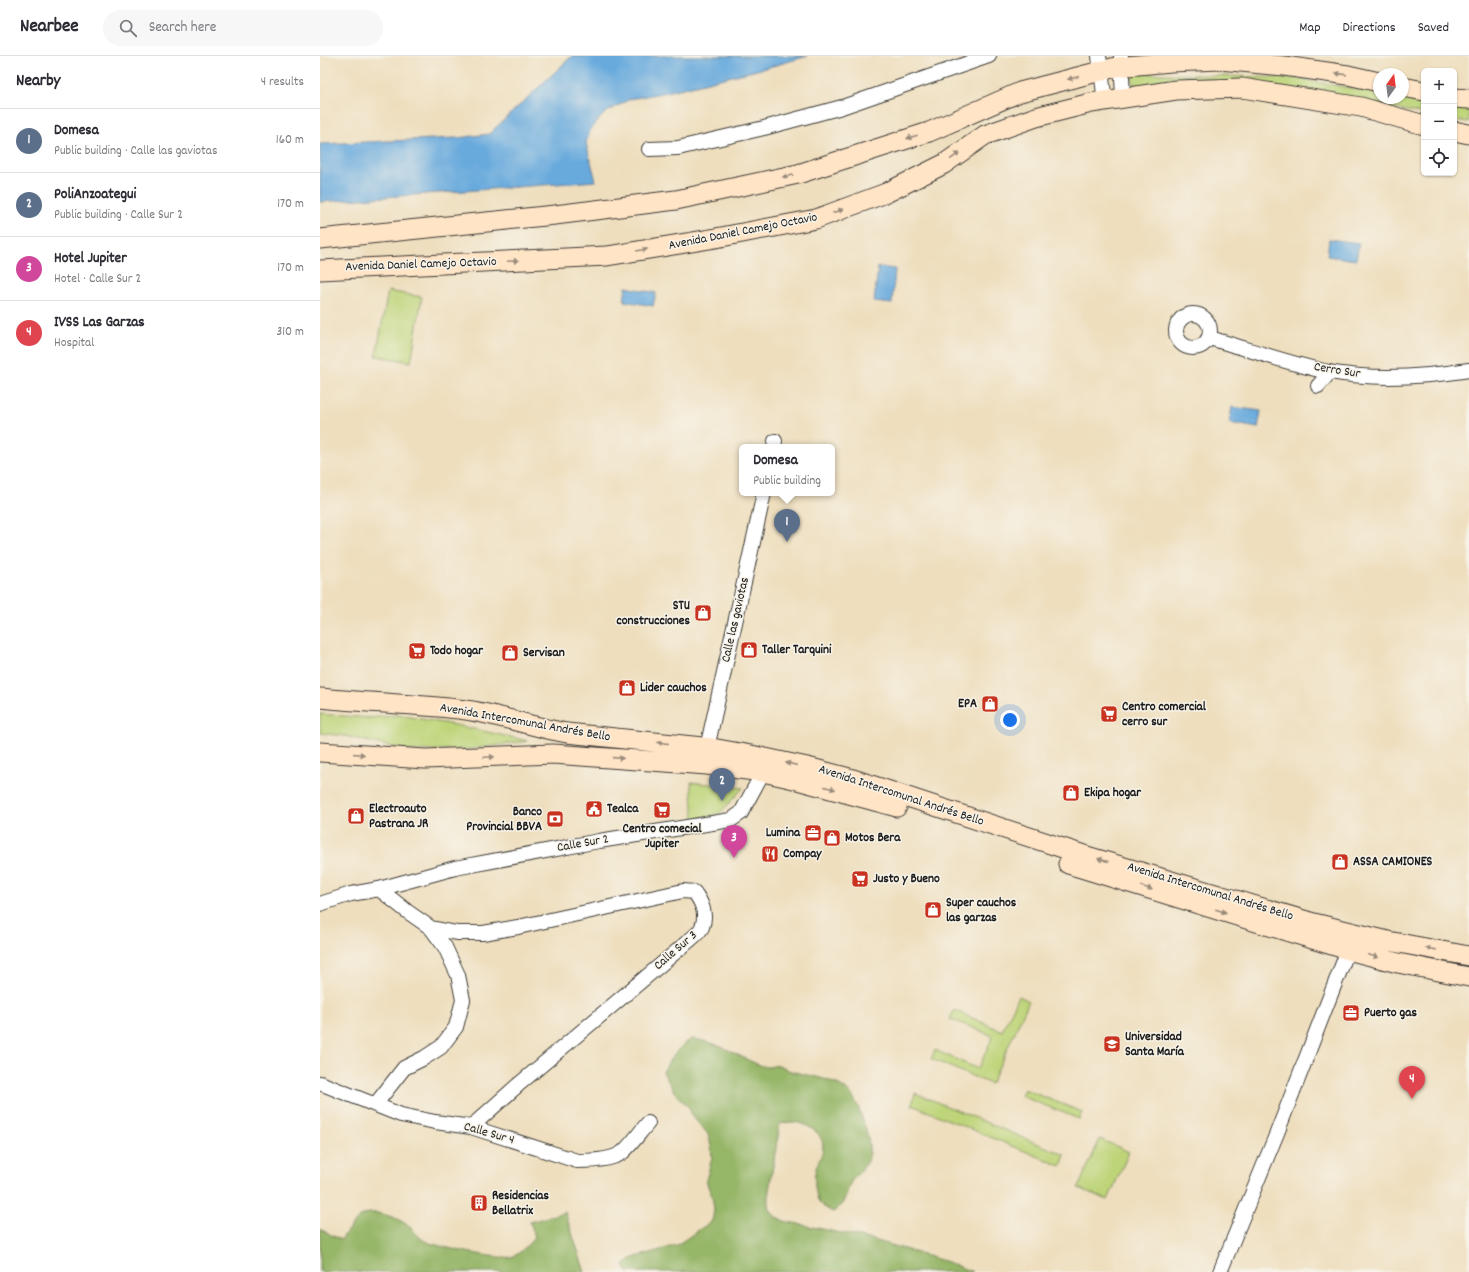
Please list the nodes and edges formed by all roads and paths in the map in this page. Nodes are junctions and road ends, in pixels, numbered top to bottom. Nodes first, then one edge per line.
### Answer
1 (988, 56) edge
2 (1122, 61) edge
3 (1100, 64) edge
4 (1373, 81) edge
5 (1409, 88) edge
6 (1421, 90) edge
7 (1123, 98) junction
8 (1457, 98) edge
9 (1469, 100) edge
10 (1104, 101) junction
11 (1421, 124) edge
12 (1457, 132) edge
13 (1469, 134) edge
14 (649, 149) dead end
15 (320, 239) edge
16 (320, 270) edge
17 (1209, 338) dead end
18 (1469, 370) edge
19 (1330, 372) junction
20 (1318, 386) dead end
21 (763, 496) edge
22 (320, 698) edge
23 (707, 748) junction
24 (320, 752) edge
25 (763, 772) junction
26 (379, 889) junction
27 (320, 904) edge
28 (431, 928) junction
29 (1348, 950) junction
30 (1469, 956) edge
31 (1469, 977) edge
32 (320, 1084) edge
33 (375, 1105) junction
34 (648, 1123) dead end
35 (471, 1127) junction
36 (1220, 1272) edge

1 - 14 street
2 - 3 main road
4 -> 2 main road
2 - 7 street
3 - 10 street
3 -> 15 main road
5 - 6 main road
7 - 10 main road, Avenida Daniel Camejo Octavio
7 - 11 main road, Avenida Daniel Camejo Octavio
8 - 9 main road
16 -> 10 main road, Avenida Daniel Camejo Octavio
12 - 13 main road
17 - 19 street, Cerro Sur
18 - 19 street, Cerro Sur
19 - 20 street
21 - 23 street, Calle las gaviotas
23 -> 22 main road, Avenida Intercomunal Andrés Bello
30 -> 23 main road, Avenida Intercomunal Andrés Bello
24 -> 25 main road, Avenida Intercomunal Andrés Bello
25 - 26 street, Calle Sur 2
25 -> 29 main road, Avenida Intercomunal Andrés Bello
26 - 27 street, Calle Sur 2
26 - 28 street
28 - 33 street
28 - 35 street, Calle Sur 3
29 -> 31 main road, Avenida Intercomunal Andrés Bello
29 - 36 street
32 - 33 street, Calle Sur 4
33 - 35 street, Calle Sur 4
34 - 35 street, Calle Sur 4

